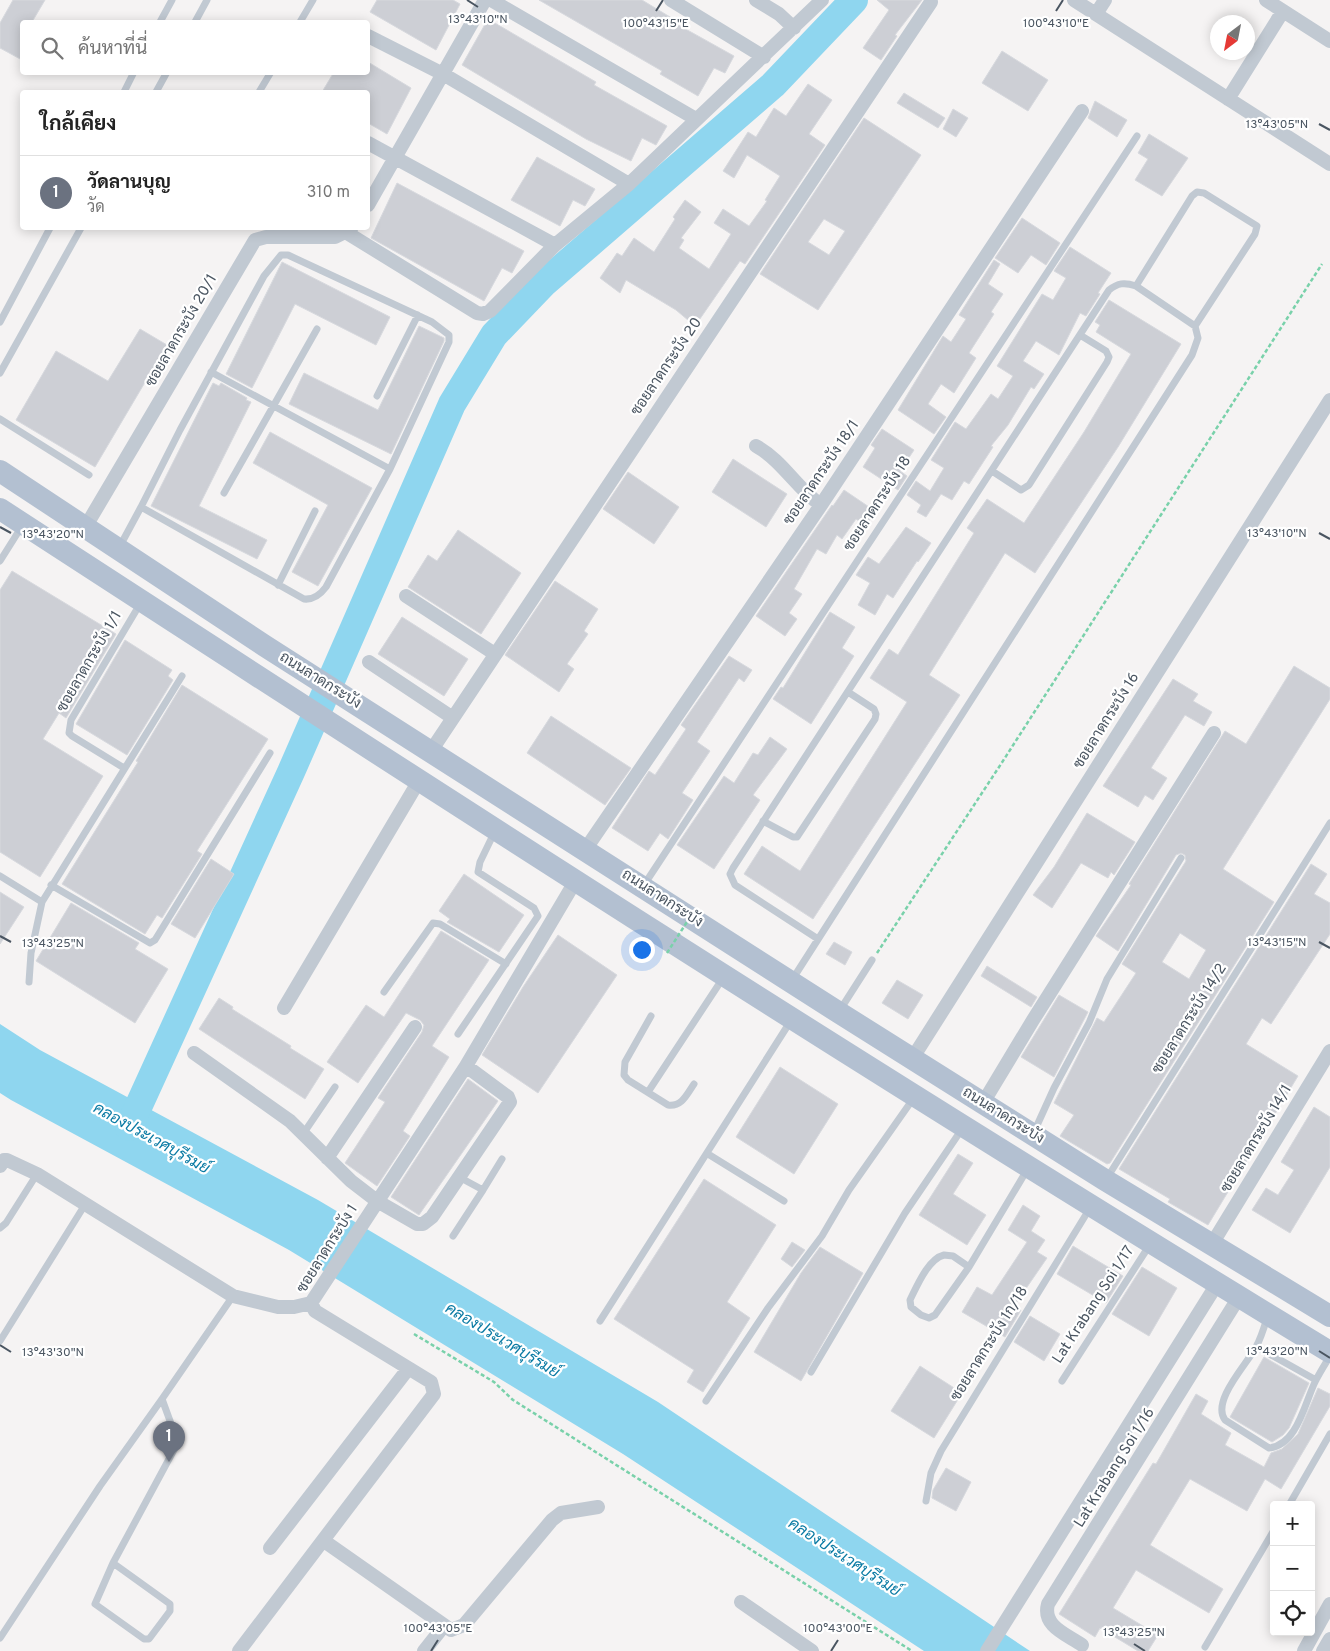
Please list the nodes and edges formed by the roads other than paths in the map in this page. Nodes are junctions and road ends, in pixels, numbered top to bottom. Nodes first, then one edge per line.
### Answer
1 (172, 0) edge
2 (207, 0) edge
3 (313, 0) edge
4 (485, 0) edge
5 (490, 0) edge
6 (671, 0) edge
7 (756, 0) edge
8 (822, 0) edge
9 (1074, 0) edge
10 (1105, 0) edge
11 (1266, 0) edge
12 (931, 2) dead end
13 (1284, 11) junction
14 (1096, 14) junction
15 (161, 20) edge
16 (196, 20) edge
17 (301, 20) edge
18 (794, 28) junction
19 (370, 37) edge
20 (1330, 41) edge
21 (764, 57) junction
22 (442, 74) junction
23 (132, 75) edge
24 (165, 75) edge
25 (269, 75) edge
26 (125, 90) edge
27 (157, 90) edge
28 (260, 90) edge
29 (1228, 99) junction
30 (1082, 110) dead end
31 (696, 119) junction
32 (1137, 136) dead end
33 (370, 144) edge
34 (395, 157) junction
35 (1330, 164) edge
36 (629, 184) junction
37 (370, 201) edge
38 (49, 230) edge
39 (80, 230) edge
40 (346, 230) edge
41 (349, 230) edge
42 (555, 245) junction
43 (1136, 286) junction
44 (418, 315) junction
45 (0, 322) edge
46 (1195, 326) junction
47 (317, 328) dead end
48 (1080, 335) junction
49 (211, 372) junction
50 (0, 373) edge
51 (377, 396) dead end
52 (1330, 400) edge
53 (274, 406) junction
54 (0, 419) edge
55 (756, 446) dead end
56 (390, 469) junction
57 (0, 471) edge
58 (992, 471) junction
59 (89, 475) dead end
60 (224, 493) dead end
61 (821, 505) junction
62 (141, 507) junction
63 (0, 509) edge
64 (315, 511) dead end
65 (24, 524) junction
66 (86, 526) junction
67 (119, 549) junction
68 (0, 561) edge
69 (278, 585) junction
70 (406, 596) dead end
71 (141, 601) junction
72 (495, 654) junction
73 (369, 662) dead end
74 (182, 676) dead end
75 (848, 692) junction
76 (453, 718) junction
77 (1214, 733) dead end
78 (431, 751) junction
79 (270, 753) dead end
80 (124, 768) junction
81 (420, 779) junction
82 (763, 821) junction
83 (1330, 823) edge
84 (496, 829) junction
85 (585, 850) junction
86 (1181, 858) dead end
87 (0, 876) edge
88 (576, 880) junction
89 (51, 885) junction
90 (643, 887) junction
91 (42, 902) junction
92 (818, 939) junction
93 (872, 960) road end
94 (506, 964) junction
95 (725, 975) junction
96 (30, 982) dead end
97 (791, 982) junction
98 (384, 992) dead end
99 (284, 1008) dead end
100 (838, 1012) junction
101 (651, 1016) dead end
102 (792, 1019) junction
103 (415, 1027) dead end
104 (458, 1034) dead end
105 (1330, 1051) edge
106 (194, 1053) dead end
107 (912, 1059) junction
108 (466, 1066) junction
109 (694, 1084) dead end
110 (335, 1087) dead end
111 (648, 1092) junction
112 (915, 1096) junction
113 (983, 1103) junction
114 (963, 1127) junction
115 (303, 1134) junction
116 (1033, 1135) junction
117 (708, 1154) junction
118 (327, 1158) junction
119 (502, 1159) dead end
120 (0, 1166) edge
121 (1029, 1168) junction
122 (37, 1174) junction
123 (459, 1177) junction
124 (1105, 1180) junction
125 (483, 1190) junction
126 (784, 1201) dead end
127 (86, 1203) junction
128 (373, 1206) junction
129 (1091, 1207) junction
130 (0, 1228) edge
131 (453, 1236) dead end
132 (1150, 1244) junction
133 (1212, 1244) junction
134 (969, 1267) junction
135 (1217, 1284) junction
136 (233, 1296) junction
137 (1239, 1297) junction
138 (311, 1302) junction
139 (1268, 1315) junction
140 (1330, 1316) edge
141 (600, 1321) dead end
142 (0, 1341) edge
143 (1257, 1346) junction
144 (1330, 1354) edge
145 (408, 1369) junction
146 (811, 1372) dead end
147 (1316, 1380) junction
148 (1062, 1381) dead end
149 (162, 1400) junction
150 (706, 1401) dead end
151 (1330, 1434) edge
152 (926, 1501) dead end
153 (1291, 1501) edge
154 (598, 1507) dead end
155 (1270, 1537) edge
156 (324, 1541) junction
157 (270, 1548) dead end
158 (113, 1563) junction
159 (741, 1602) dead end
160 (1330, 1604) edge
161 (443, 1627) junction
162 (0, 1638) edge
163 (1330, 1639) edge
164 (1082, 1645) dead end
165 (1205, 1647) dead end
166 (239, 1651) edge
167 (424, 1651) edge
168 (812, 1651) edge
169 (987, 1651) edge
170 (1304, 1651) edge
171 (1323, 1651) edge

1 - 15 lane
2 - 16 lane
3 - 17 lane
4 - 22 street
5 - 31 street
6 - 21 street
7 - 18 street
8 - 18 street
9 - 14 street
10 - 14 street
11 - 13 street
12 - 72 street, ซอยลาดกระบัง 20
13 - 20 street
13 - 29 street
14 - 29 street
18 - 21 street
19 - 22 street
21 - 31 street
22 - 34 street
22 - 36 street
23 - 26 lane
24 - 27 lane
25 - 28 lane
29 - 35 street
30 - 61 street, ซอยลาดกระบัง 18/1
31 - 36 street
32 - 90 lane, ซอยลาดกระบัง 18
33 - 34 street
34 - 37 street
34 - 42 street
36 - 42 street
38 - 45 lane
39 - 50 lane
40 - 66 street, ซอยลาดกระบัง 20/1
41 - 42 street
43 - 46 lane
43 - 46 lane
43 - 48 lane
44 - 49 lane
44 - 51 lane
44 - 56 lane
46 - 92 lane
47 - 53 lane
48 - 58 lane
48 - 58 lane
49 - 53 lane
49 - 62 lane
52 - 107 street, ซอยลาดกระบัง 16
53 - 56 lane
53 - 60 lane
54 - 59 lane
55 - 61 street
56 - 69 lane
57 - 66 main road, ถนนลาดกระบัง
58 - 75 lane
61 - 85 street, ซอยลาดกระบัง 18/1
62 - 67 lane
62 - 69 lane
63 - 65 main road, ถนนลาดกระบัง
64 - 69 lane
65 - 68 lane
65 - 71 main road, ถนนลาดกระบัง
66 - 67 main road, ถนนลาดกระบัง
67 - 78 main road, ถนนลาดกระบัง
70 - 72 street
71 - 80 lane, ซอยลาดกระบัง 1/1
71 - 81 main road, ถนนลาดกระบัง
72 - 76 street, ซอยลาดกระบัง 20
73 - 76 street
74 - 80 lane
75 - 82 lane
75 - 82 lane
76 - 78 street, ซอยลาดกระบัง 20
77 - 113 street
78 - 85 main road, ถนนลาดกระบัง
79 - 89 lane
80 - 89 lane
81 - 84 main road, ถนนลาดกระบัง
81 - 99 street
82 - 92 lane
83 - 124 lane, ซอยลาดกระบัง 14/2
84 - 88 main road, ถนนลาดกระบัง
84 - 94 lane
85 - 90 main road, ถนนลาดกระบัง
86 - 116 lane
87 - 91 lane
88 - 95 main road, ถนนลาดกระบัง
88 - 108 street, ซอยลาดกระบัง 1
89 - 91 lane
90 - 97 main road, ถนนลาดกระบัง
91 - 96 lane
92 - 97 lane
93 - 100 lane
94 - 98 lane
94 - 104 lane
95 - 102 main road, ถนนลาดกระบัง
95 - 111 lane
97 - 100 main road, ถนนลาดกระบัง
100 - 107 main road, ถนนลาดกระบัง
101 - 111 lane
102 - 112 main road, ถนนลาดกระบัง
102 - 117 lane
103 - 118 street
105 - 133 street, ซอยลาดกระบัง 14/1
106 - 115 street
107 - 113 main road, ถนนลาดกระบัง
108 - 123 street
108 - 128 street, ซอยลาดกระบัง 1
109 - 111 lane
110 - 115 lane
112 - 114 main road, ถนนลาดกระบัง
112 - 150 lane
113 - 116 main road, ถนนลาดกระบัง
114 - 121 main road, ถนนลาดกระบัง
114 - 146 lane
115 - 118 street
116 - 124 main road, ถนนลาดกระบัง
117 - 126 lane
117 - 141 lane
118 - 128 street
119 - 125 lane
120 - 122 street
121 - 129 main road, ถนนลาดกระบัง
121 - 134 lane
122 - 127 street
122 - 130 lane
123 - 125 lane
123 - 128 street
124 - 133 main road, ถนนลาดกระบัง
125 - 131 lane
127 - 136 street
127 - 142 lane
128 - 138 street, ซอยลาดกระบัง 1
129 - 132 main road, ถนนลาดกระบัง
129 - 152 lane, ซอยลาดกระบัง 1ก/18
132 - 135 main road, ถนนลาดกระบัง
132 - 148 lane, Lat Krabang Soi 1/17
133 - 140 main road, ถนนลาดกระบัง
134 - 134 lane
135 - 137 main road, ถนนลาดกระบัง
135 - 169 street
136 - 138 street
136 - 149 lane
137 - 139 main road, ถนนลาดกระบัง
137 - 164 street, Lat Krabang Soi 1/16
138 - 145 street, ซอยลาดกระบัง 1
139 - 143 lane
139 - 144 main road, ถนนลาดกระบัง
143 - 147 lane
143 - 147 lane
144 - 147 lane
145 - 156 street, ซอยลาดกระบัง 1
145 - 157 street
149 - 158 lane
149 - 162 lane
151 - 153 lane
154 - 161 street
155 - 165 lane
156 - 161 street
156 - 166 street, ซอยลาดกระบัง 1
158 - 158 lane
159 - 168 street
160 - 170 street
161 - 167 street
163 - 171 street

